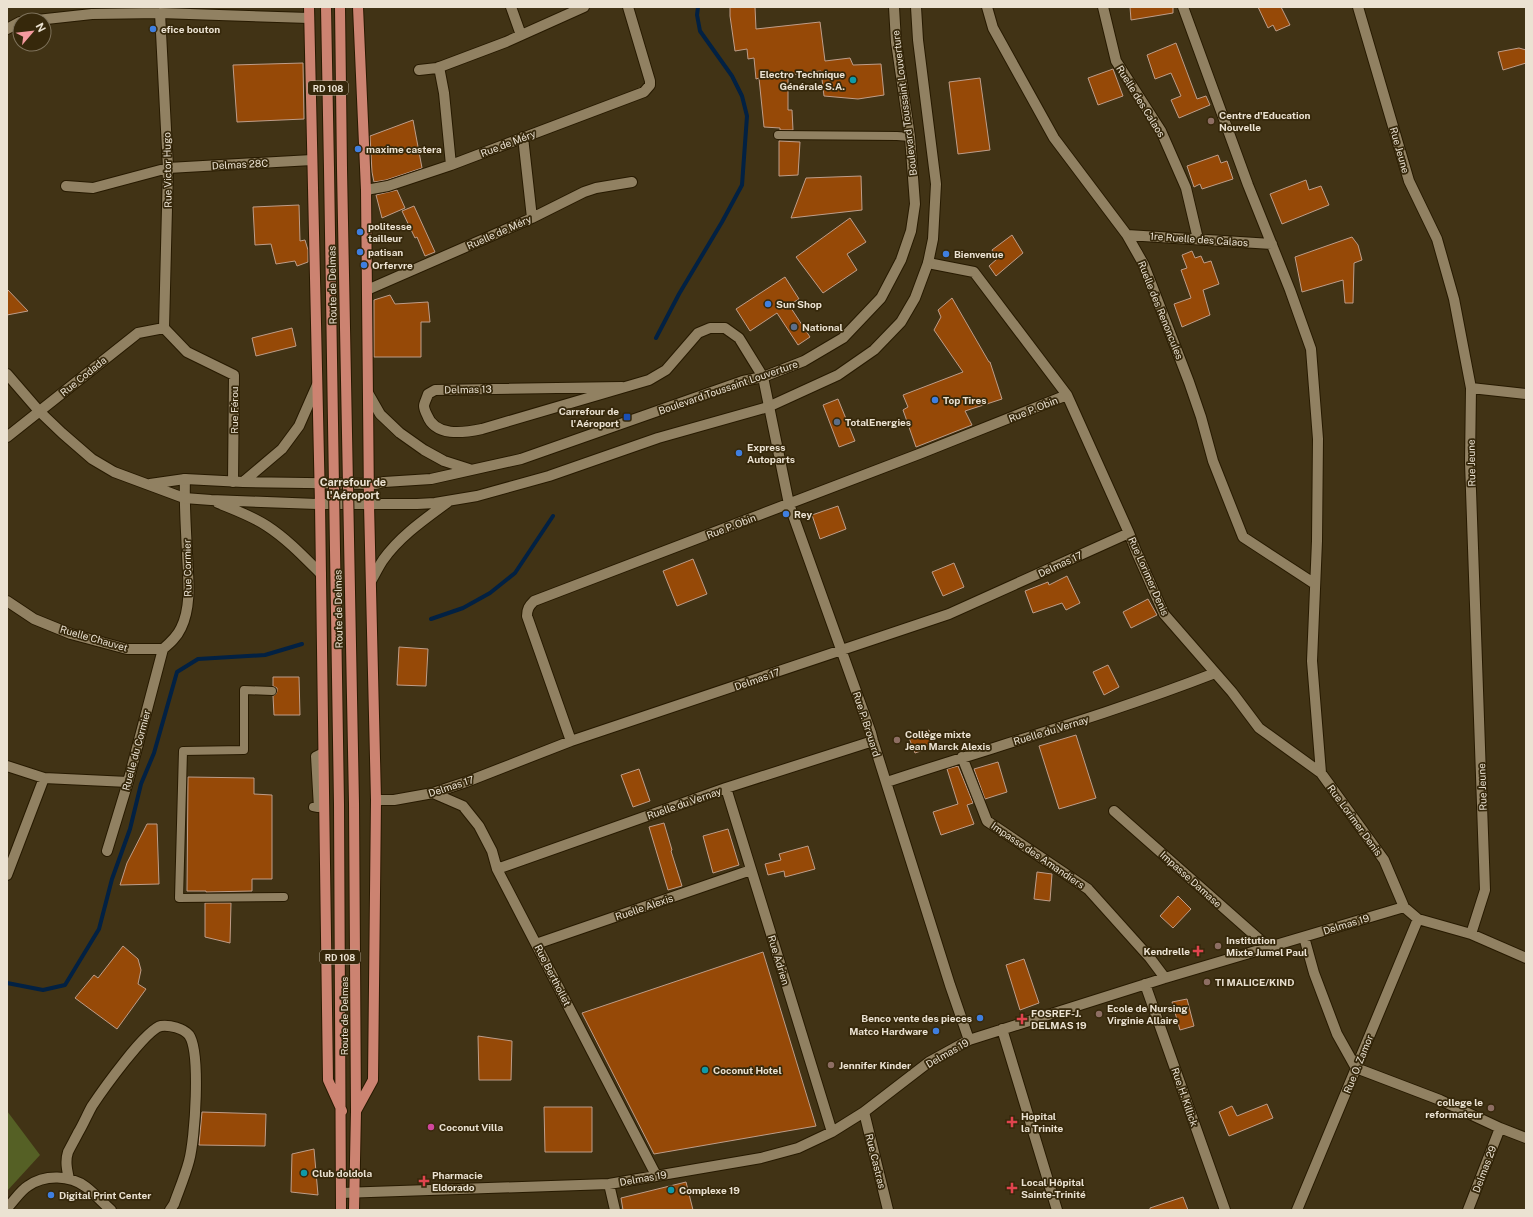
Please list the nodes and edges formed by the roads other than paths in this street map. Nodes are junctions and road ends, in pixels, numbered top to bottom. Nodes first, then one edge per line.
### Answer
1 (309, 7) edge
2 (326, 7) edge
3 (340, 7) edge
4 (358, 7) edge
5 (511, 7) edge
6 (584, 7) edge
7 (628, 7) edge
8 (894, 7) edge
9 (916, 7) edge
10 (987, 7) edge
11 (1103, 7) edge
12 (1183, 7) edge
13 (1358, 7) edge
14 (164, 11) edge
15 (52, 18) edge
16 (309, 18) junction
17 (521, 35) junction
18 (439, 67) junction
19 (418, 70) dead end
20 (778, 135) dead end
21 (524, 137) junction
22 (910, 137) junction
23 (312, 160) junction
24 (451, 165) junction
25 (168, 168) junction
26 (632, 182) dead end
27 (66, 186) dead end
28 (366, 190) junction
29 (532, 218) junction
30 (1127, 235) junction
31 (1198, 239) junction
32 (1272, 244) junction
33 (928, 264) junction
34 (367, 290) junction
35 (164, 328) junction
36 (7, 374) edge
37 (763, 377) junction
38 (317, 385) junction
39 (622, 387) junction
40 (1471, 388) junction
41 (368, 393) junction
42 (1526, 394) edge
43 (1067, 395) junction
44 (768, 407) junction
45 (39, 411) junction
46 (7, 437) edge
47 (469, 470) junction
48 (185, 479) junction
49 (238, 482) junction
50 (148, 484) junction
51 (315, 484) junction
52 (370, 484) junction
53 (184, 498) junction
54 (211, 500) junction
55 (450, 500) junction
56 (320, 504) junction
57 (369, 504) junction
58 (789, 504) junction
59 (1130, 533) junction
60 (321, 574) junction
61 (371, 581) junction
62 (1315, 584) junction
63 (7, 601) edge
64 (163, 650) junction
65 (842, 650) junction
66 (1215, 673) junction
67 (272, 691) dead end
68 (571, 741) junction
69 (872, 741) junction
70 (324, 752) junction
71 (962, 757) junction
72 (7, 766) edge
73 (1321, 773) junction
74 (44, 778) junction
75 (128, 782) junction
76 (886, 782) junction
77 (726, 788) junction
78 (433, 793) junction
79 (376, 800) junction
80 (313, 807) dead end
81 (1114, 812) dead end
82 (106, 850) dead end
83 (497, 869) junction
84 (752, 870) junction
85 (7, 875) edge
86 (284, 897) dead end
87 (1404, 906) junction
88 (1418, 919) junction
89 (1471, 934) junction
90 (1304, 937) junction
91 (536, 944) junction
92 (1268, 948) junction
93 (1526, 958) edge
94 (1165, 978) junction
95 (1145, 984) junction
96 (1002, 1029) junction
97 (969, 1040) junction
98 (1356, 1068) junction
99 (342, 1111) junction
100 (356, 1111) junction
101 (864, 1112) junction
102 (1500, 1128) junction
103 (832, 1132) junction
104 (1526, 1138) edge
105 (656, 1175) junction
106 (69, 1179) junction
107 (609, 1184) junction
108 (355, 1192) junction
109 (341, 1193) junction
110 (7, 1208) edge
111 (111, 1210) edge
112 (170, 1210) edge
113 (341, 1210) edge
114 (354, 1210) edge
115 (615, 1210) edge
116 (888, 1210) edge
117 (1057, 1210) edge
118 (1225, 1210) edge
119 (1297, 1210) edge
120 (1468, 1210) edge

1 - 16 main road
2 - 99 main road, Route de Delmas / RD 108, bridge
3 - 100 main road, Route de Delmas / RD 108, bridge
4 - 28 main road
5 - 17 street
6 - 17 street
7 - 21 street, Rue de Méry
8 - 22 street, Boulevard Toussaint Louverture
9 - 33 street
10 - 30 street, Ruelle des Renoncules
11 - 31 street, Ruelle des Calaos
12 - 32 street
13 - 40 street, Rue Jeune
14 - 15 street
14 - 16 street
14 - 25 street, Rue Victor Hugo
16 - 23 main road
17 - 18 street
18 - 19 street
18 - 24 street
20 - 22 lane
21 - 24 street, Rue de Méry
21 - 29 street
22 - 37 street, Boulevard Toussaint Louverture
23 - 25 street, Delmas 28C
23 - 38 main road
24 - 28 street, Rue de Méry
25 - 27 street, Delmas 28C
25 - 35 street, Rue Victor Hugo
26 - 29 street, Ruelle de Méry
28 - 34 main road
29 - 34 street, Ruelle de Méry
30 - 31 street, 1re Ruelle des Calaos
30 - 62 street, Ruelle des Renoncules
31 - 32 street, 1re Ruelle des Calaos
32 - 62 street
33 - 43 street, Rue Lorimer Denis
33 - 44 street
34 - 41 main road
35 - 45 street, Rue Codada
35 - 49 street, Rue Férou
36 - 45 street
37 - 39 street, Delmas 13
37 - 44 street, Rue P. Brouard
37 - 47 street, Boulevard Toussaint Louverture
38 - 49 street
38 - 51 main road
39 - 39 street, Delmas 13
40 - 42 street
40 - 89 street, Rue Jeune
41 - 47 street
41 - 52 main road
43 - 58 street, Rue P. Obin
43 - 59 street, Rue Lorimer Denis
44 - 55 street
44 - 58 street, Rue P. Brouard
45 - 46 street, Rue Codada
45 - 50 street
47 - 52 street, Boulevard Toussaint Louverture
48 - 49 street, Boulevard Toussaint Louverture
48 - 50 street, Boulevard Toussaint Louverture
48 - 53 street, Rue Cormier
49 - 51 street, Boulevard Toussaint Louverture
50 - 53 street
51 - 52 street, Boulevard Toussaint Louverture
51 - 56 main road
52 - 57 main road
53 - 54 street
53 - 64 street, Rue Cormier
54 - 56 street
54 - 60 street
55 - 57 street
55 - 61 street
56 - 57 street
56 - 60 main road
57 - 61 main road
58 - 65 street, Rue P. Brouard
58 - 68 street, Rue P. Obin
59 - 65 street, Delmas 17
59 - 66 street, Rue Lorimer Denis
60 - 70 main road
61 - 79 main road
62 - 73 street
63 - 64 street, Ruelle Chauvet
64 - 75 street, Ruelle du Cormier
65 - 68 street, Delmas 17
65 - 69 street, Rue P. Brouard
66 - 71 street, Ruelle du Vernay
66 - 73 street, Rue Lorimer Denis
67 - 86 lane
68 - 78 street, Delmas 17
69 - 76 street, Rue P. Brouard
69 - 77 street, Ruelle du Vernay
70 - 80 lane
70 - 99 main road
71 - 76 street, Ruelle du Vernay
71 - 94 street, Impasse des Amandiers
72 - 74 street
73 - 87 street, Rue Lorimer Denis
74 - 75 street
74 - 85 street
75 - 82 street, Ruelle du Cormier
76 - 97 street, Rue P. Brouard
77 - 83 street, Ruelle du Vernay
77 - 84 street, Rue Adrien
78 - 79 street, Delmas 17
78 - 83 street, Rue Berthollet
79 - 100 main road
81 - 92 street, Impasse Damase
83 - 91 street, Rue Berthollet
84 - 91 street, Ruelle Alexis
84 - 103 street, Rue Adrien
87 - 88 street
87 - 90 street, Delmas 19
88 - 89 street
88 - 98 street, Rue O. Zamor
89 - 93 street
90 - 92 street, Delmas 19
90 - 98 street
91 - 105 street, Rue Berthollet
92 - 94 street, Delmas 19
94 - 95 street, Delmas 19
95 - 96 street, Delmas 19
95 - 118 street, Rue H. Killick
96 - 97 street, Delmas 19
96 - 117 street
97 - 101 street, Delmas 19
98 - 102 street
98 - 119 street, Rue O. Zamor
99 - 109 main road, Route de Delmas / RD 108
100 - 108 main road, Route de Delmas / RD 108
101 - 103 street, Delmas 19
101 - 116 street, Rue Castras
102 - 104 street
102 - 120 street, Delmas 29
103 - 105 street, Delmas 19
105 - 107 street, Delmas 19
106 - 110 street
106 - 111 street
106 - 112 street
107 - 108 street, Delmas 19
107 - 115 street
108 - 109 street, Delmas 19
108 - 114 main road, Route de Delmas / RD 108
109 - 113 main road, Route de Delmas / RD 108

